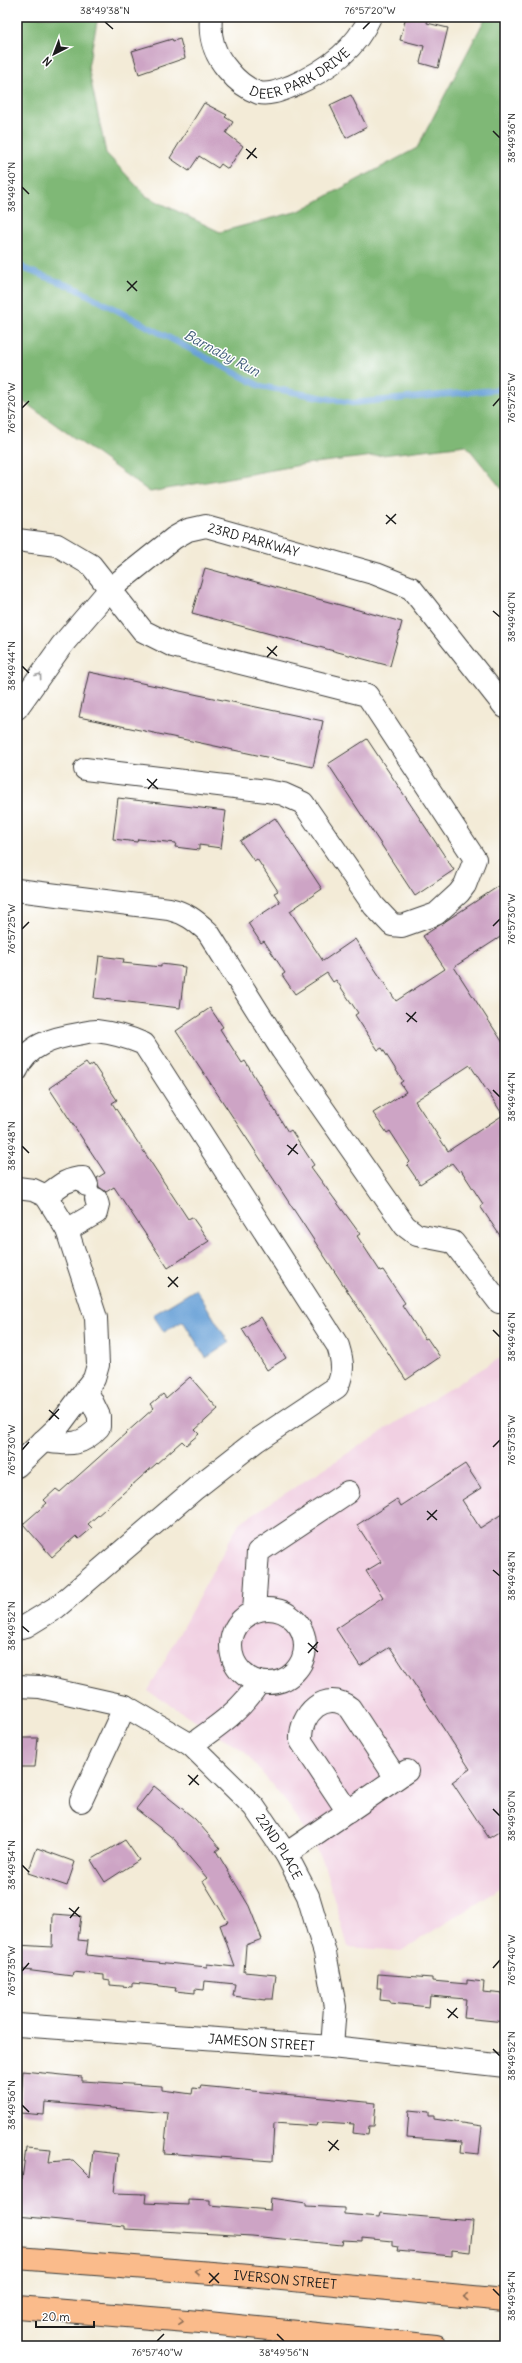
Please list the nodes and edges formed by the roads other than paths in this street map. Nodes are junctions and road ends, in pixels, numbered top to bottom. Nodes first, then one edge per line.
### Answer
1 (211, 17) edge
2 (370, 17) edge
3 (17, 540) edge
4 (110, 589) junction
5 (505, 706) edge
6 (17, 708) edge
7 (85, 769) dead end
8 (17, 890) edge
9 (17, 1070) edge
10 (17, 1188) edge
11 (46, 1196) junction
12 (66, 1230) junction
13 (499, 1302) dead end
14 (86, 1389) junction
15 (43, 1441) junction
16 (17, 1466) edge
17 (348, 1492) dead end
18 (254, 1611) junction
19 (17, 1628) edge
20 (259, 1682) junction
21 (17, 1686) edge
22 (125, 1706) junction
23 (191, 1745) junction
24 (81, 1801) dead end
25 (348, 1812) junction
26 (286, 1854) junction
27 (17, 2025) edge
28 (332, 2047) junction
29 (505, 2066) edge
30 (17, 2258) edge
31 (505, 2300) edge
32 (17, 2307) edge
33 (436, 2346) edge

1 - 2 street, DEER PARK DRIVE
3 - 4 street
4 - 5 street, 23RD PARKWAY
6 -> 4 street, 23RD PARKWAY
4 - 7 street
8 - 13 street
9 - 19 street
10 - 11 street
11 - 12 street
11 - 12 street
12 - 14 street
14 - 15 street
14 - 15 street
15 - 16 street
17 - 18 street
18 - 20 street
18 - 20 street
20 - 23 street
21 - 22 street, 22ND PLACE
22 - 23 street, 22ND PLACE
22 - 24 street
23 - 26 street, 22ND PLACE
25 - 25 street
25 - 26 street
26 - 28 street, 22ND PLACE
27 - 28 street, JAMESON STREET
28 - 29 street, JAMESON STREET
31 -> 30 main road, IVERSON STREET
32 -> 33 main road

